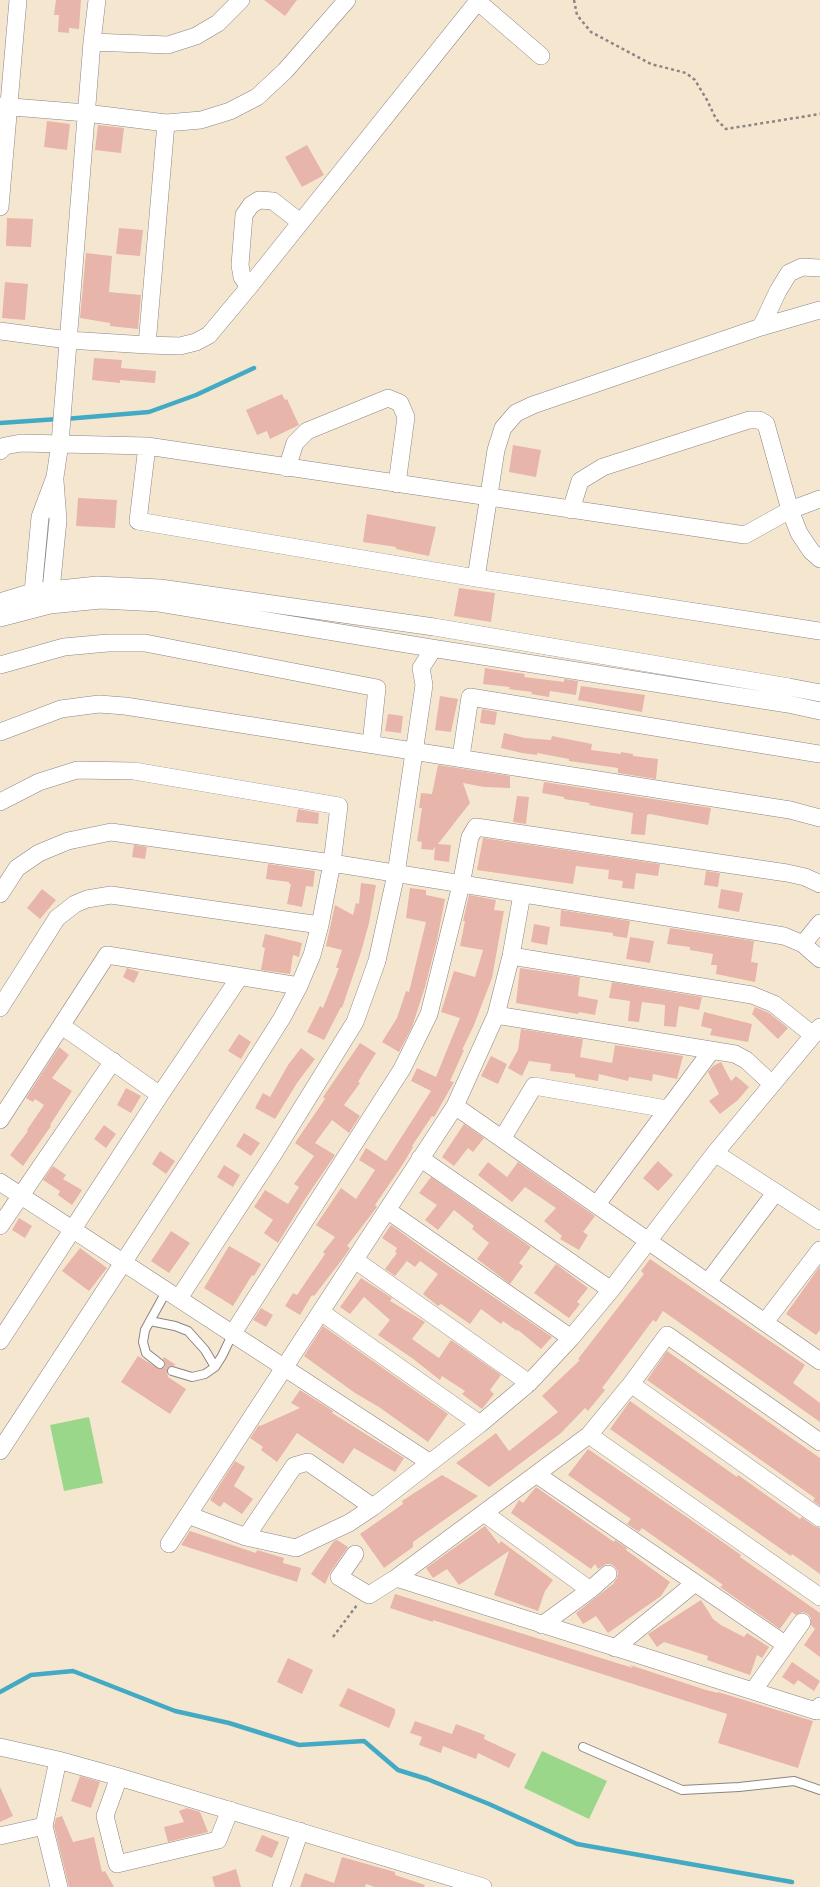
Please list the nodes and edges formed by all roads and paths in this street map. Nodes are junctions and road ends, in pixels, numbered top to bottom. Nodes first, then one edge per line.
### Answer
1 (18, 0) edge
2 (97, 0) edge
3 (241, 0) edge
4 (347, 0) edge
5 (574, 0) edge
6 (477, 1) edge
7 (92, 42) junction
8 (541, 56) dead end
9 (5, 107) edge
10 (86, 113) junction
11 (820, 114) edge
12 (166, 123) junction
13 (0, 207) edge
14 (300, 222) junction
15 (820, 268) edge
16 (249, 287) junction
17 (820, 310) edge
18 (761, 327) junction
19 (0, 331) edge
20 (68, 340) junction
21 (147, 345) junction
22 (60, 443) junction
23 (147, 446) junction
24 (0, 451) edge
25 (287, 468) junction
26 (55, 476) junction
27 (397, 484) junction
28 (488, 498) junction
29 (820, 499) edge
30 (571, 510) junction
31 (790, 510) junction
32 (38, 536) junction
33 (56, 537) junction
34 (820, 559) edge
35 (476, 578) junction
36 (50, 597) junction
37 (32, 600) junction
38 (0, 602) edge
39 (0, 618) edge
40 (434, 627) junction
41 (820, 631) edge
42 (431, 651) junction
43 (0, 665) edge
44 (820, 693) edge
45 (820, 711) edge
46 (0, 732) edge
47 (372, 744) junction
48 (415, 751) junction
49 (820, 754) edge
50 (461, 757) junction
51 (0, 802) edge
52 (820, 818) edge
53 (332, 863) junction
54 (396, 874) junction
55 (820, 884) edge
56 (462, 885) junction
57 (0, 894) edge
58 (522, 894) junction
59 (820, 923) edge
60 (320, 925) junction
61 (803, 944) junction
62 (511, 956) junction
63 (820, 960) edge
64 (239, 978) junction
65 (299, 986) junction
66 (0, 1008) edge
67 (496, 1015) junction
68 (62, 1026) junction
69 (816, 1031) edge
70 (712, 1050) junction
71 (113, 1061) junction
72 (772, 1084) junction
73 (160, 1095) junction
74 (456, 1106) junction
75 (667, 1109) junction
76 (0, 1120) edge
77 (502, 1139) junction
78 (715, 1153) junction
79 (420, 1158) junction
80 (0, 1182) edge
81 (775, 1193) junction
82 (20, 1195) junction
83 (597, 1204) junction
84 (387, 1210) junction
85 (820, 1220) edge
86 (0, 1226) edge
87 (73, 1229) junction
88 (648, 1240) junction
89 (820, 1250) edge
90 (355, 1260) junction
91 (124, 1263) junction
92 (708, 1282) junction
93 (610, 1290) junction
94 (173, 1294) junction
95 (321, 1312) junction
96 (150, 1321) junction
97 (765, 1322) junction
98 (233, 1333) junction
99 (571, 1338) junction
100 (0, 1341) edge
101 (820, 1361) edge
102 (160, 1364) dead end
103 (215, 1367) junction
104 (285, 1368) junction
105 (172, 1371) dead end
106 (529, 1383) junction
107 (631, 1384) junction
108 (480, 1424) junction
109 (589, 1435) junction
110 (820, 1442) edge
111 (0, 1451) edge
112 (429, 1462) junction
113 (536, 1474) junction
114 (373, 1507) junction
115 (484, 1513) junction
116 (188, 1515) junction
117 (820, 1518) edge
118 (246, 1537) junction
119 (169, 1544) dead end
120 (355, 1554) dead end
121 (608, 1574) dead end
122 (396, 1578) junction
123 (695, 1583) junction
124 (590, 1590) junction
125 (370, 1595) junction
126 (820, 1596) edge
127 (802, 1622) dead end
128 (542, 1625) junction
129 (333, 1636) dead end
130 (786, 1645) junction
131 (615, 1648) junction
132 (753, 1691) junction
133 (820, 1706) edge
134 (0, 1747) edge
135 (583, 1748) dead end
136 (58, 1760) junction
137 (119, 1776) junction
138 (820, 1790) edge
139 (230, 1810) junction
140 (44, 1826) junction
141 (300, 1831) junction
142 (0, 1836) edge
143 (60, 1887) edge
144 (281, 1887) edge
145 (483, 1887) edge

1 - 9 street
2 - 7 street
3 - 7 street
4 - 12 street
5 - 11 path
6 - 8 street
6 - 14 street
7 - 10 street
9 - 10 street
9 - 13 street
10 - 12 street
10 - 20 street
12 - 21 street
14 - 16 street
14 - 16 street
15 - 18 street
16 - 21 street
17 - 18 street
18 - 28 street
19 - 20 street
20 - 21 street
20 - 22 street
22 - 23 street
22 - 24 street
22 - 26 street
23 - 25 street
23 - 35 street
25 - 27 street
25 - 27 street
26 - 32 street
26 - 33 street
27 - 28 street
28 - 30 street
28 - 35 street
29 - 31 street
30 - 31 street
30 - 31 street
31 - 34 street
32 - 33 street
32 - 37 street
33 - 36 street
35 - 41 street
36 - 37 street
36 - 40 street
36 - 42 street
37 - 38 street
37 - 39 street
40 - 42 street
40 - 44 street
42 - 45 street
42 - 48 street
43 - 47 street
46 - 47 street
47 - 48 street
48 - 50 street
48 - 54 street
49 - 50 street
50 - 52 street
51 - 53 street
53 - 54 street
53 - 57 street
53 - 60 street
54 - 56 street
54 - 94 street
55 - 56 street
56 - 58 street
56 - 98 street
58 - 61 street
58 - 62 street
59 - 61 street
60 - 65 street
60 - 66 street
61 - 63 street
62 - 67 street
62 - 69 street
64 - 65 street
64 - 68 street
64 - 73 street
65 - 91 street
67 - 70 street
67 - 74 street
68 - 71 street
68 - 76 street
69 - 72 street
70 - 72 street
70 - 75 street
71 - 73 street
71 - 82 street
72 - 78 street
73 - 87 street
74 - 77 street
74 - 79 street
75 - 77 street
75 - 83 street
77 - 83 street
78 - 81 street
78 - 88 street
79 - 84 street
79 - 93 street
80 - 82 street
81 - 85 street
81 - 92 street
82 - 86 street
82 - 87 street
83 - 88 street
84 - 90 street
84 - 99 street
87 - 91 street
87 - 100 street
88 - 92 street
88 - 93 street
89 - 97 street
90 - 95 street
90 - 106 street
91 - 94 street
91 - 111 street
92 - 97 street
93 - 99 street
94 - 96 lane
94 - 98 street
95 - 104 street
95 - 108 street
96 - 102 lane
96 - 103 lane
97 - 101 street
98 - 103 lane
98 - 104 street
99 - 106 street
103 - 105 lane
104 - 112 street
104 - 116 street
106 - 108 street
107 - 109 street
107 - 110 street
107 - 117 street
108 - 112 street
109 - 113 street
109 - 126 street
112 - 114 street
113 - 115 street
113 - 123 street
114 - 118 street
114 - 118 street
115 - 122 street
115 - 124 street
116 - 118 street
116 - 119 street
120 - 125 street
121 - 124 street
122 - 125 street
122 - 128 street
123 - 130 street
123 - 131 street
124 - 128 street
125 - 129 path
127 - 130 street
128 - 131 street
130 - 132 street
131 - 132 street
132 - 133 street
134 - 136 street
135 - 138 lane
136 - 137 street
136 - 140 street
137 - 139 street
137 - 139 street
139 - 141 street
140 - 142 street
140 - 143 street
141 - 144 street
141 - 145 street

